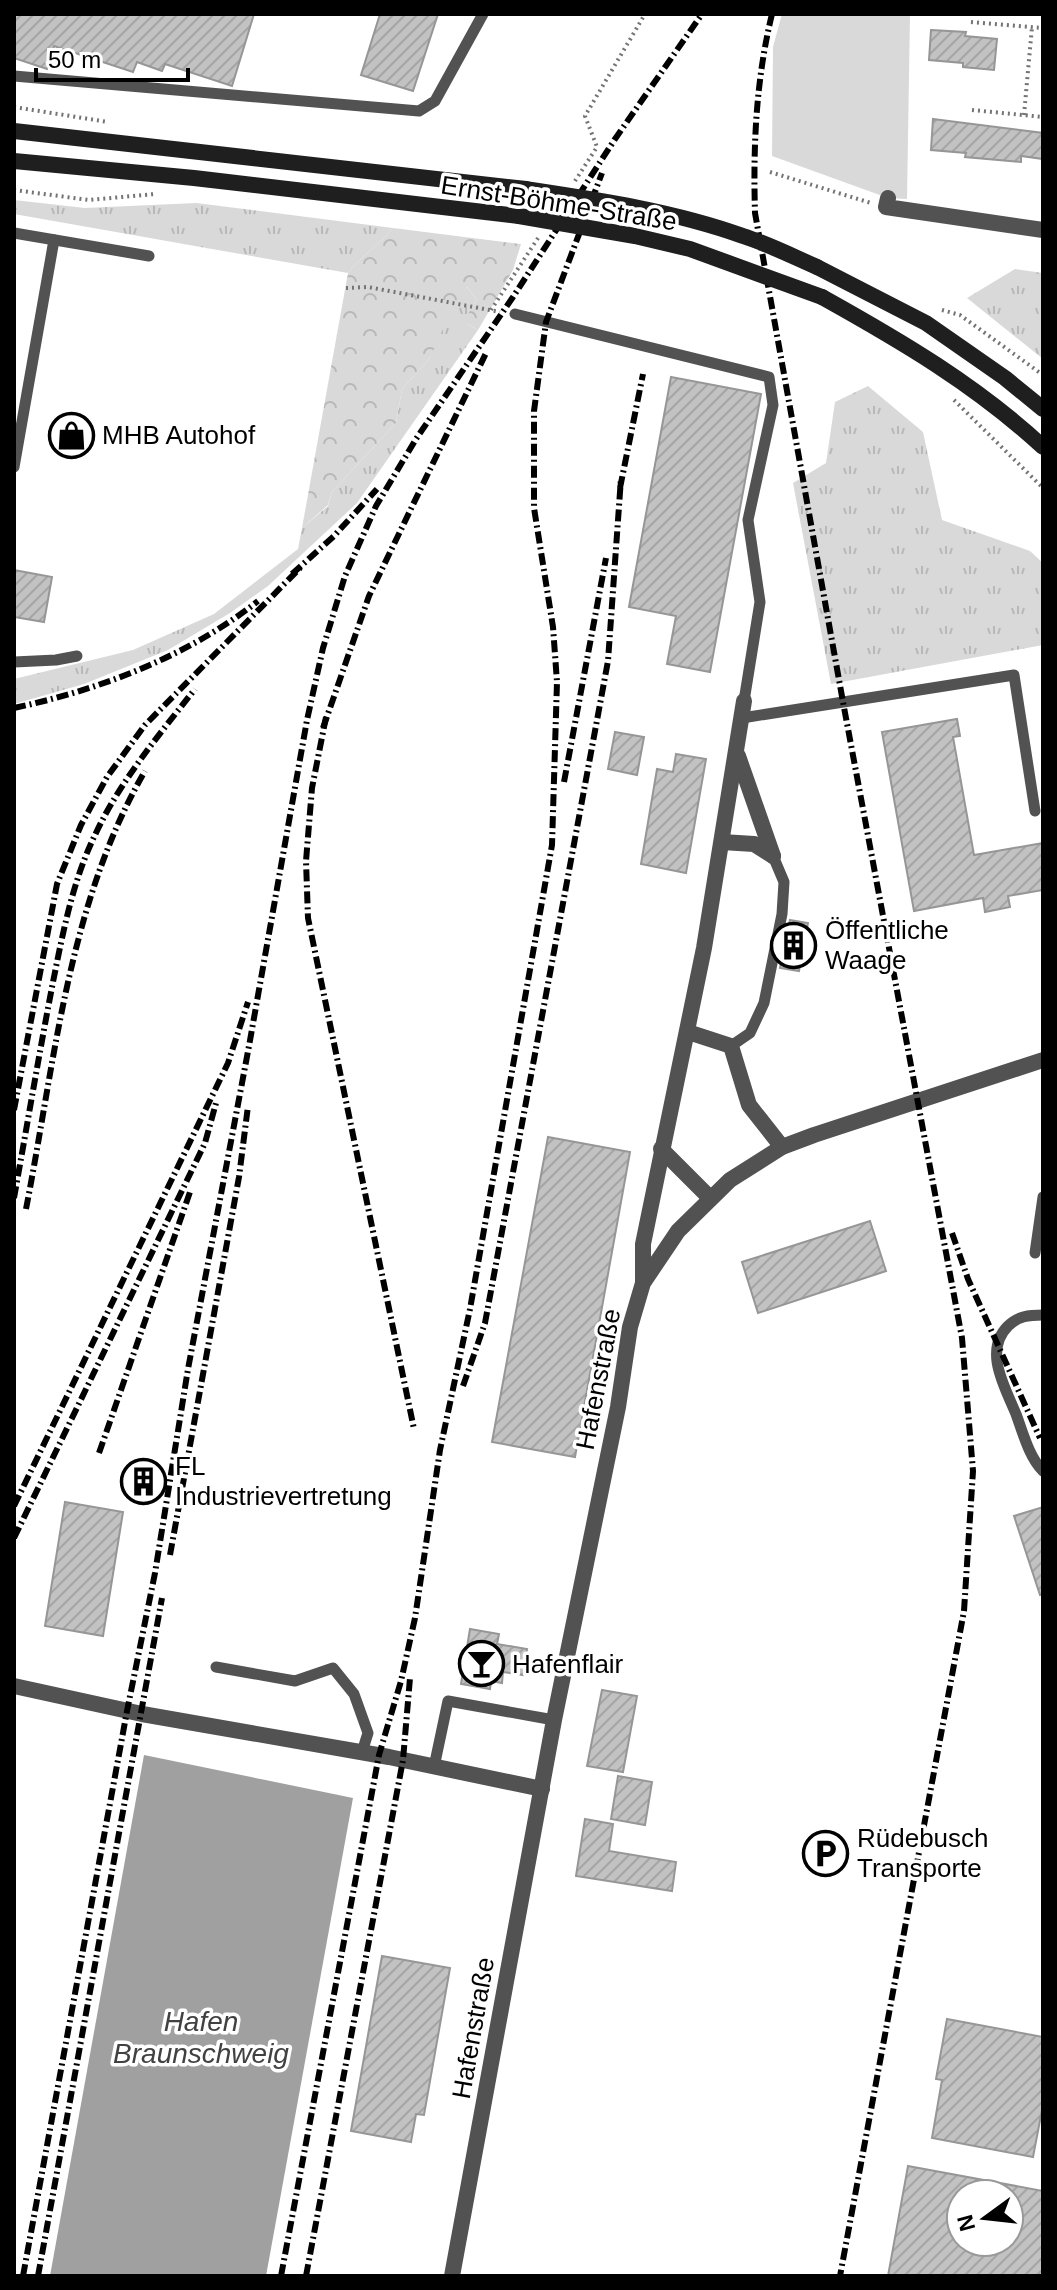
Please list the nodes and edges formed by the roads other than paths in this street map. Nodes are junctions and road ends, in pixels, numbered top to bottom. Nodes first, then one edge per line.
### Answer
1 (483, 14) edge
2 (14, 76) edge
3 (14, 131) edge
4 (14, 161) edge
5 (887, 202) road end
6 (1043, 230) edge
7 (14, 233) edge
8 (54, 240) junction
9 (149, 256) dead end
10 (515, 314) road end
11 (1043, 409) edge
12 (1043, 447) edge
13 (14, 467) edge
14 (77, 656) dead end
15 (14, 662) edge
16 (743, 709) junction
17 (737, 752) junction
18 (1035, 811) dead end
19 (722, 842) junction
20 (773, 856) junction
21 (688, 1032) junction
22 (731, 1046) junction
23 (1043, 1060) edge
24 (782, 1147) junction
25 (661, 1149) junction
26 (1043, 1197) edge
27 (710, 1198) junction
28 (1035, 1253) dead end
29 (643, 1283) junction
30 (1043, 1315) edge
31 (1043, 1471) edge
32 (216, 1667) dead end
33 (14, 1686) edge
34 (554, 1720) junction
35 (362, 1752) junction
36 (434, 1767) junction
37 (542, 1789) junction
38 (452, 2276) edge

1 - 2 lane
3 - 11 street, Ernst-Böhme-Straße, bridge
4 - 12 street, Ernst-Böhme-Straße, bridge
5 - 6 street
7 - 8 lane
8 - 9 lane
8 - 13 lane
10 - 16 lane
14 - 15 lane
16 - 17 street, Hafenstraße
16 - 18 lane
17 - 19 street, Hafenstraße
17 - 20 street, Hafenstraße
19 - 20 street
19 - 21 street, Hafenstraße
20 - 22 lane
21 - 22 street
21 - 25 street, Hafenstraße
22 - 24 street
23 - 24 street, Hafenstraße
24 - 27 street, Hafenstraße
25 - 27 street
25 - 29 street, Hafenstraße
26 - 28 lane
27 - 29 street, Hafenstraße
29 - 34 street, Hafenstraße
30 - 31 lane
32 - 35 lane
33 - 35 street
34 - 36 lane
34 - 37 street, Hafenstraße
35 - 36 street
36 - 37 street
37 - 38 street, Hafenstraße

